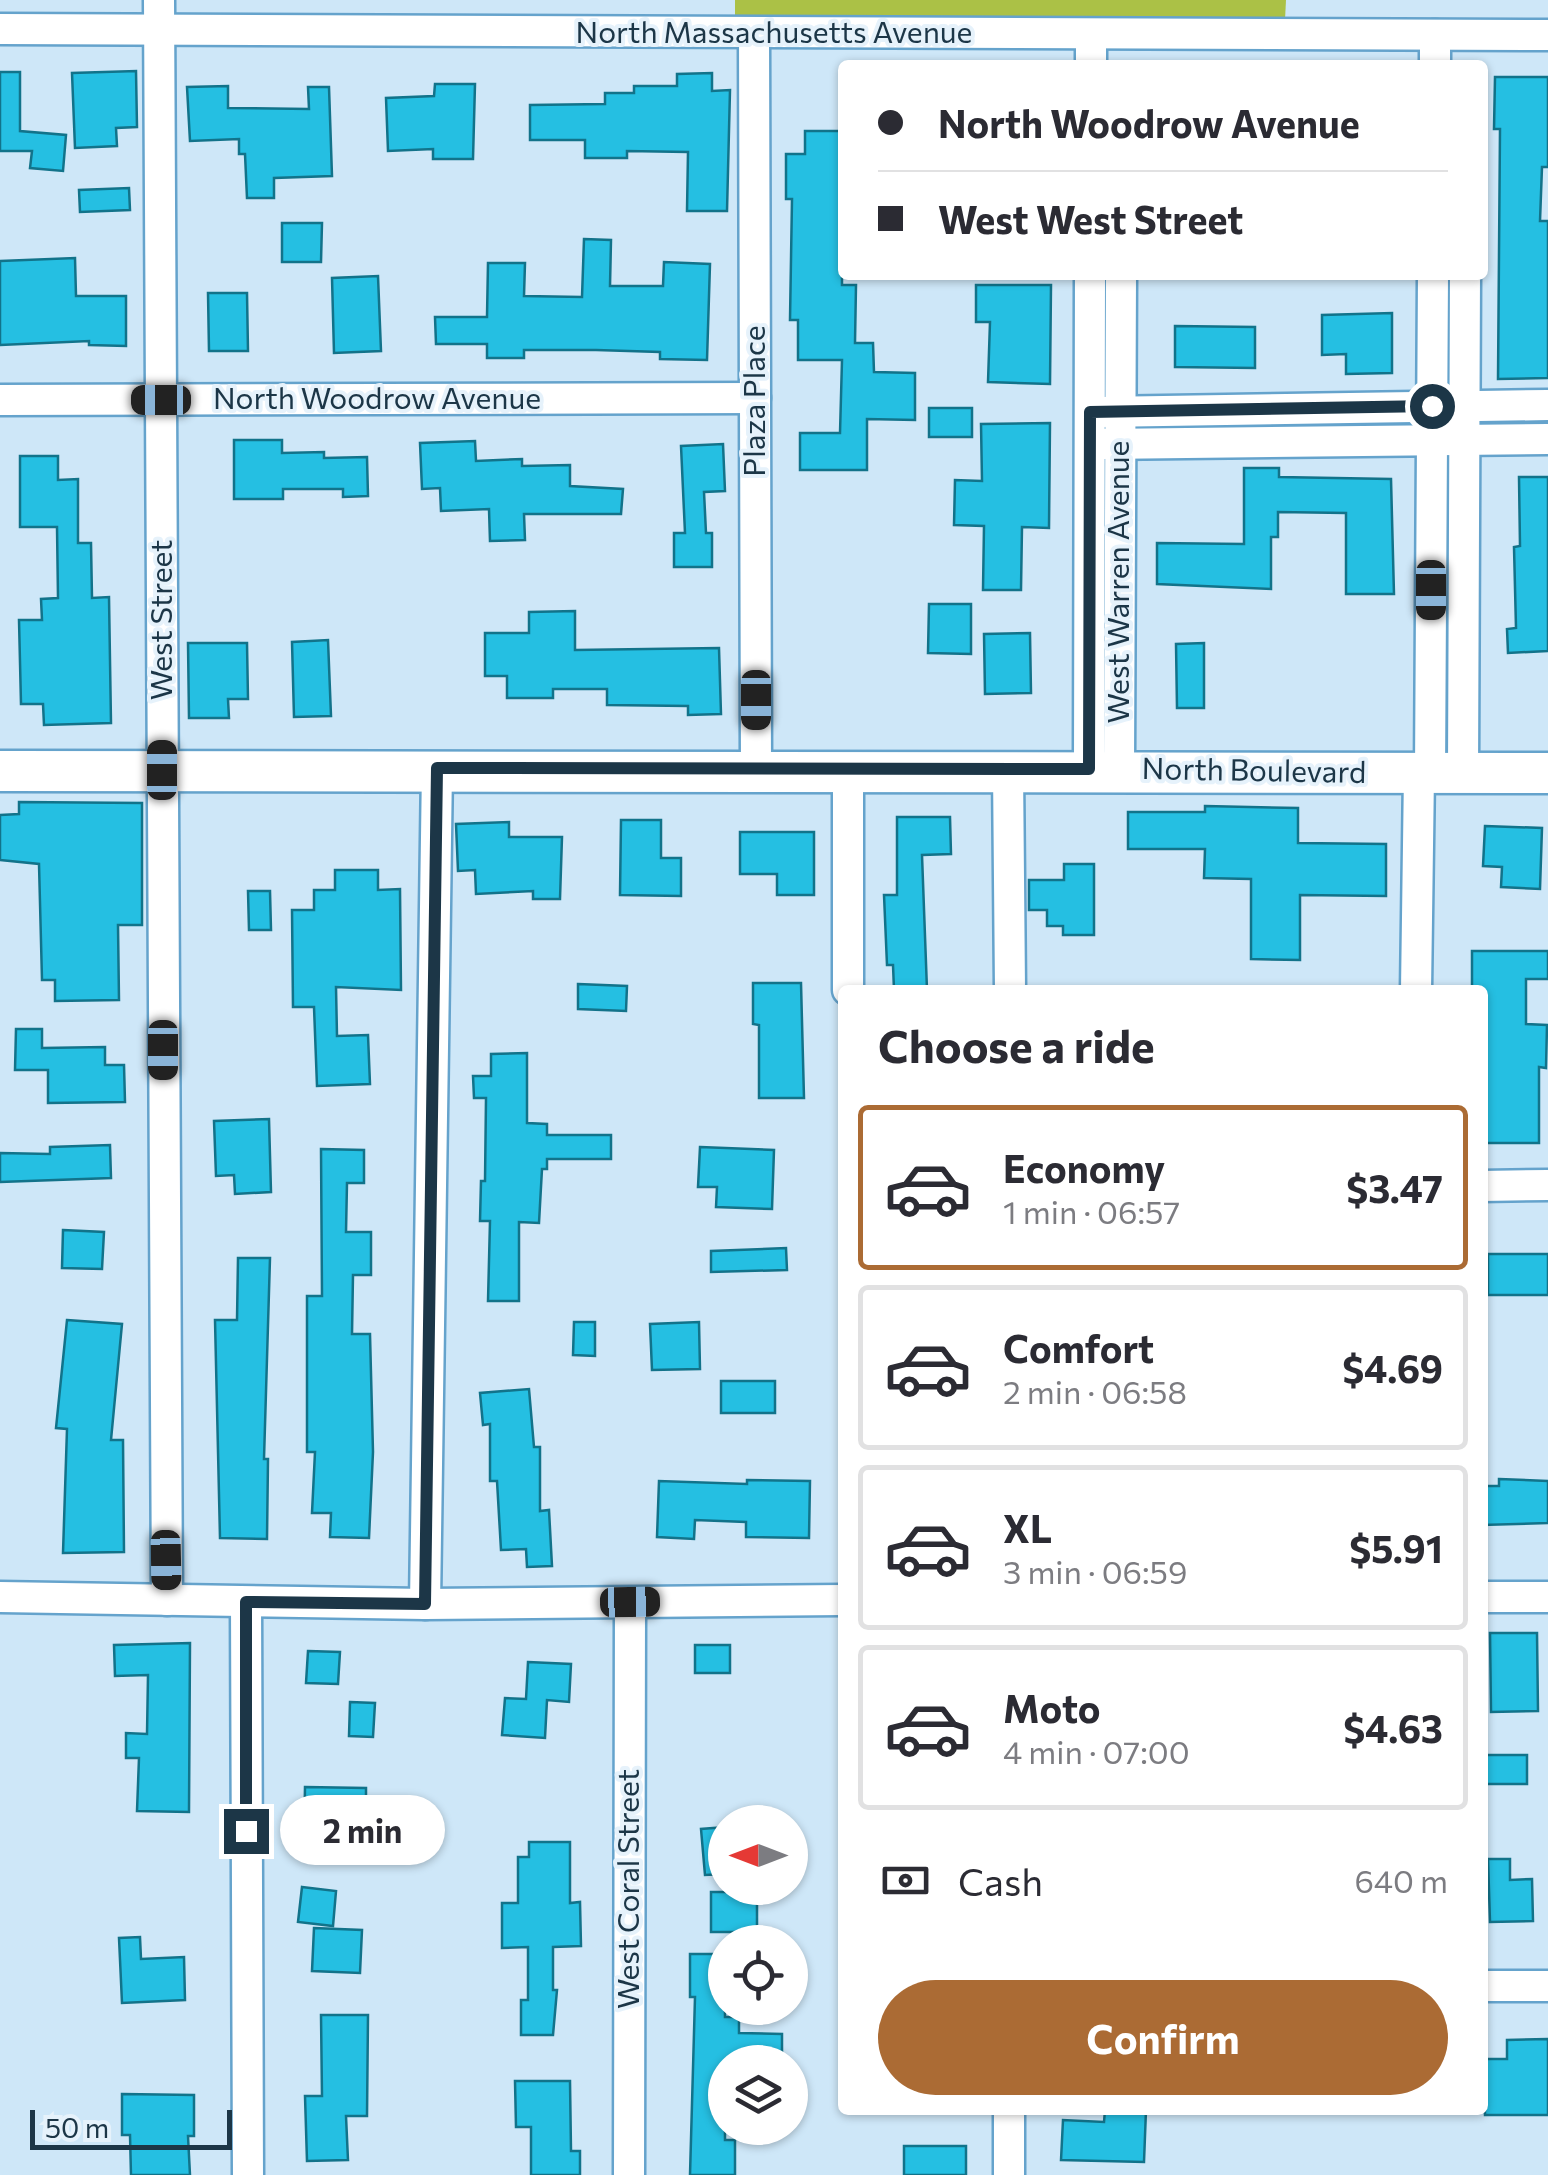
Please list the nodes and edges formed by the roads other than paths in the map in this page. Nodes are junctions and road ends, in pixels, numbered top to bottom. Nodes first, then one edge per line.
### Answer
1 (158, 15) edge
2 (0, 29) edge
3 (754, 34) junction
4 (1106, 34) junction
5 (1548, 35) edge
6 (1435, 50) edge
7 (1467, 50) edge
8 (1093, 60) edge
9 (1119, 60) edge
10 (1091, 280) edge
11 (1119, 280) edge
12 (1433, 280) edge
13 (1465, 280) edge
14 (755, 398) junction
15 (0, 400) edge
16 (161, 400) junction
17 (1548, 404) edge
18 (1464, 405) junction
19 (1432, 406) junction
20 (1105, 412) junction
21 (1432, 439) junction
22 (1464, 439) junction
23 (1548, 439) edge
24 (1104, 444) junction
25 (437, 768) junction
26 (756, 768) junction
27 (848, 769) junction
28 (1008, 769) junction
29 (1104, 769) junction
30 (162, 770) junction
31 (0, 771) edge
32 (1437, 773) junction
33 (1548, 773) edge
34 (848, 985) edge
35 (1010, 985) edge
36 (1416, 985) edge
37 (1548, 1185) edge
38 (1488, 1186) edge
39 (0, 1597) edge
40 (1488, 1597) edge
41 (1548, 1597) edge
42 (166, 1600) junction
43 (838, 1600) edge
44 (246, 1602) junction
45 (630, 1602) junction
46 (425, 1604) junction
47 (1488, 1986) edge
48 (1548, 1986) edge
49 (1009, 2115) edge
50 (248, 2175) edge
51 (629, 2175) edge
52 (1009, 2175) edge

1 - 2 street, North Massachusetts Avenue
1 - 3 street, North Massachusetts Avenue
1 - 16 street, West Street
3 - 4 street, North Massachusetts Avenue
3 - 14 street, Plaza Place
4 - 6 street, North Massachusetts Avenue
4 - 8 street
4 - 9 street
5 - 7 street, North Massachusetts Avenue
6 - 7 street, North Massachusetts Avenue
10 - 20 street, West Warren Avenue
11 - 20 street, West Warren Avenue
12 - 19 street
13 - 18 street
14 - 16 street, North Woodrow Avenue
14 - 26 street, Plaza Place
15 - 16 street, North Woodrow Avenue
16 - 30 street, West Street
17 - 18 street
18 - 19 street
18 - 22 street
19 - 20 street
19 - 21 street
20 - 24 street, West Warren Avenue
21 - 22 street
21 - 24 street
21 - 32 street
22 - 23 street
22 - 32 street
24 - 29 street, West Warren Avenue
25 - 26 street, North Boulevard
25 - 30 street, North Boulevard
25 - 46 street
26 - 27 street, North Boulevard
27 - 28 street, North Boulevard
27 - 34 street
28 - 29 street, North Boulevard
28 - 35 street
29 - 32 street, North Boulevard
30 - 31 street, North Boulevard
30 - 42 street, West Street
32 - 33 street, North Boulevard
32 - 36 street
37 - 38 street
39 - 42 street
40 - 41 street
42 - 44 street
43 - 45 street
44 - 46 street
44 - 50 street
45 - 46 street
45 - 51 street, West Coral Street
47 - 48 street
49 - 52 street

